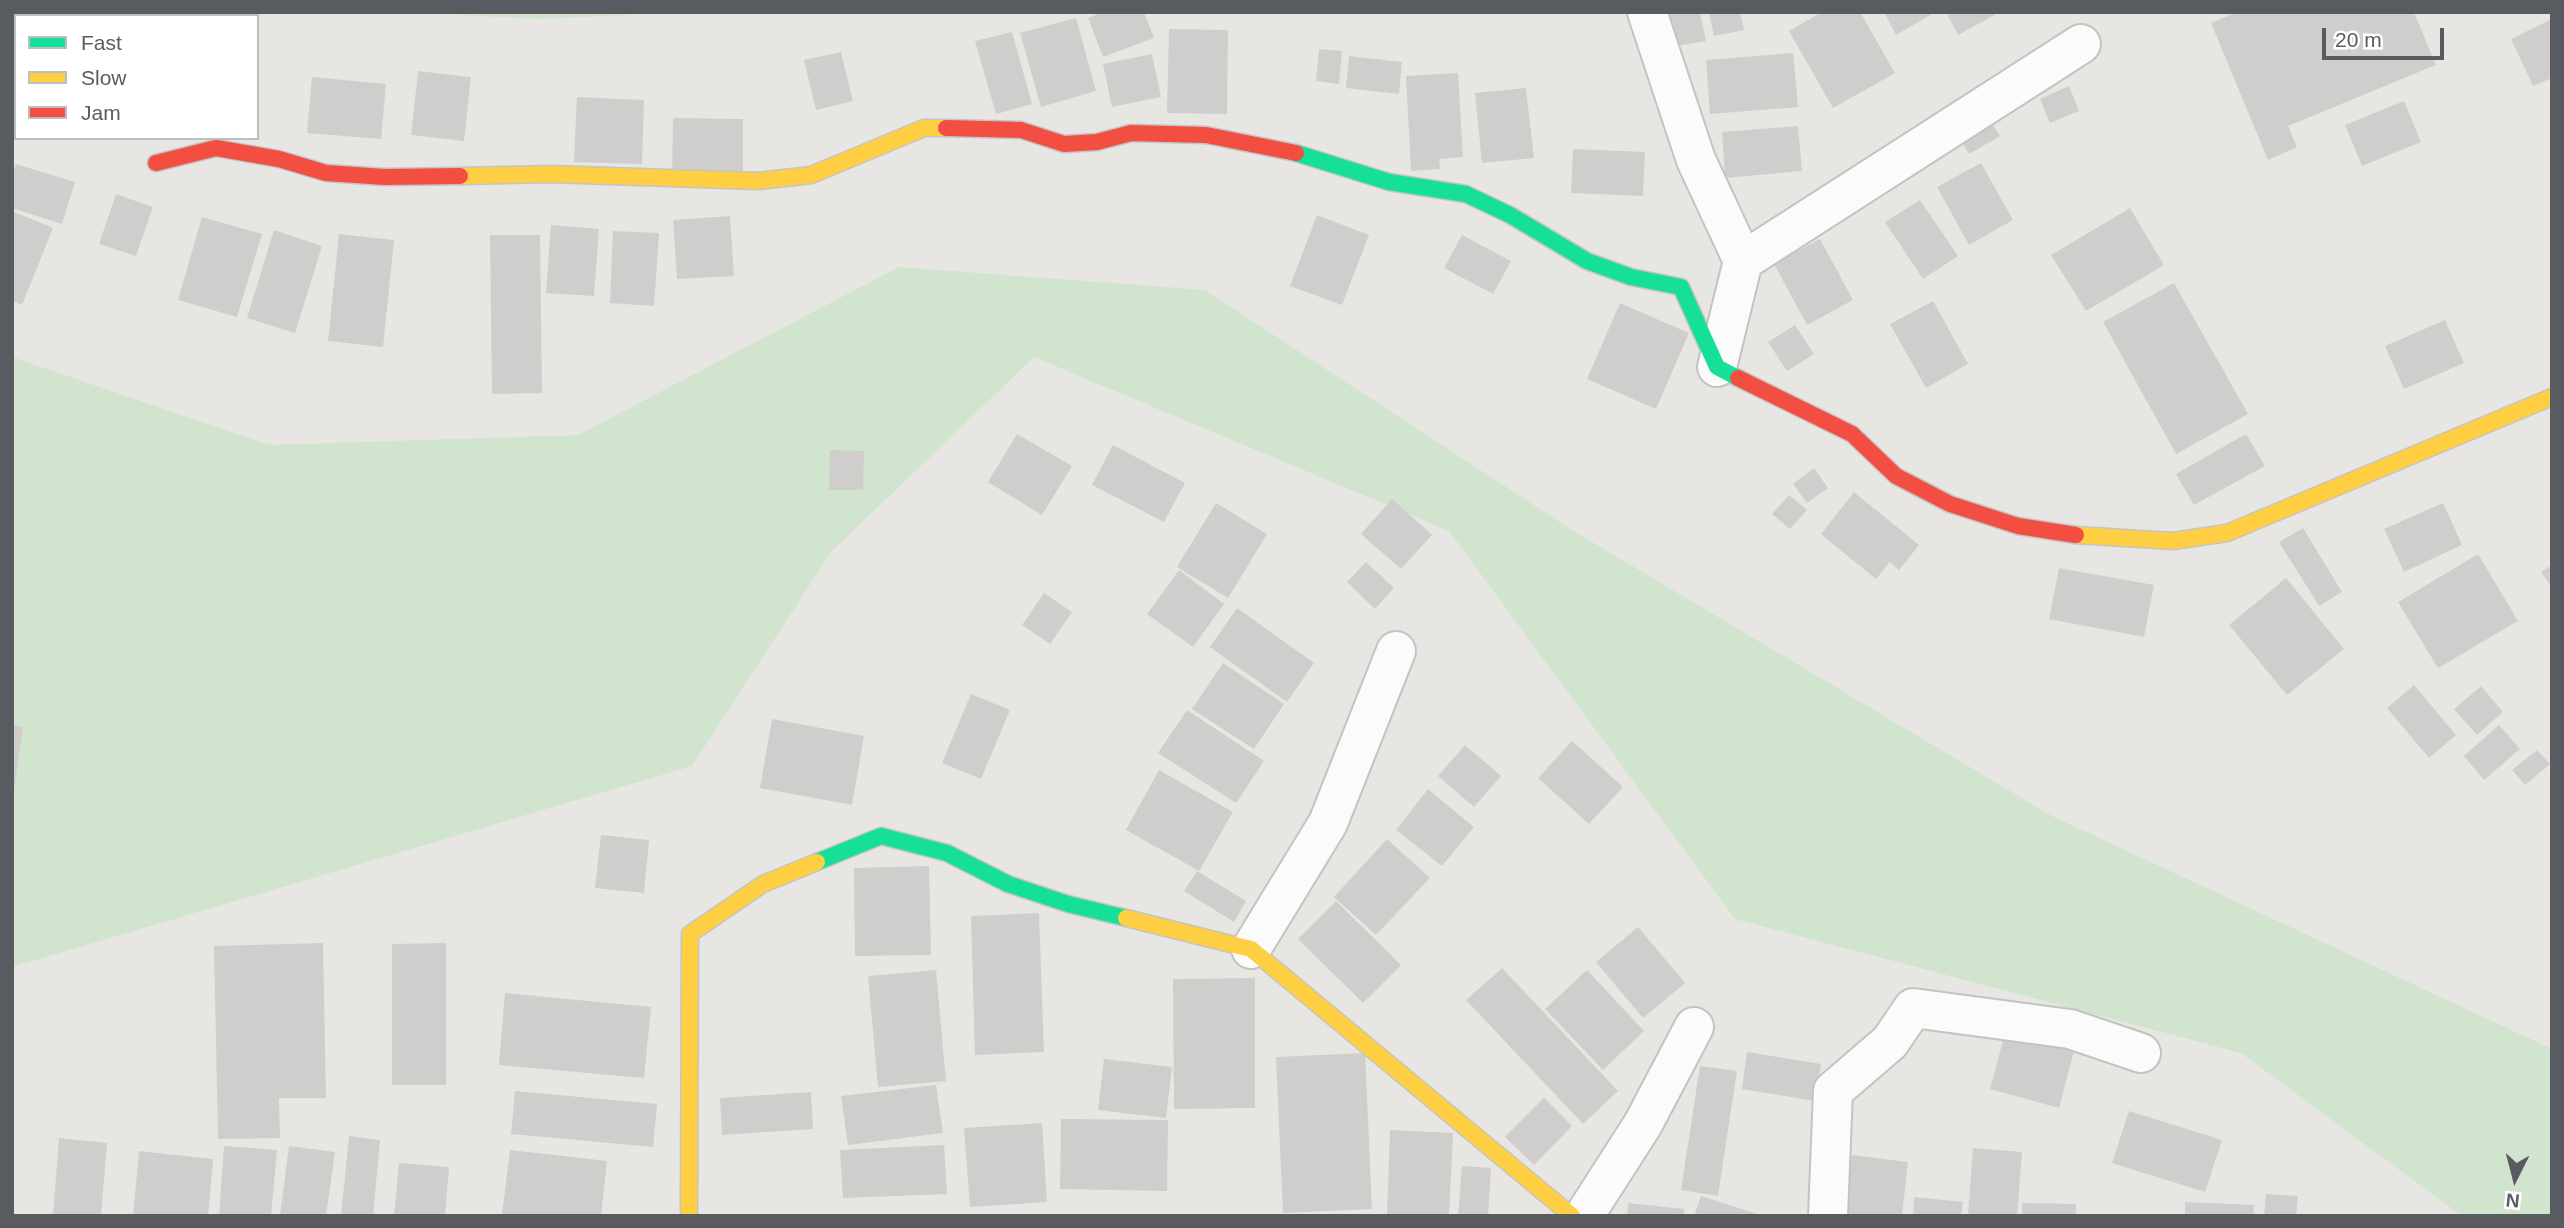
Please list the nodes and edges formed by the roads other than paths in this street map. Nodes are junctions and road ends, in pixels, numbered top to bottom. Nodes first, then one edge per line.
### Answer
1 (1647, 12) edge
2 (2081, 44) dead end
3 (156, 163) dead end
4 (1743, 261) junction
5 (1717, 367) junction
6 (2552, 397) edge
7 (1396, 651) dead end
8 (1251, 949) junction
9 (1694, 1027) dead end
10 (2141, 1053) dead end
11 (689, 1216) edge
12 (1572, 1216) edge
13 (1584, 1216) edge
14 (1828, 1216) edge

1 - 4 street
2 - 4 street
3 - 5 street
4 - 5 street
5 - 6 street
7 - 8 street
8 - 11 street
8 - 12 street
9 - 13 street
10 - 14 street

